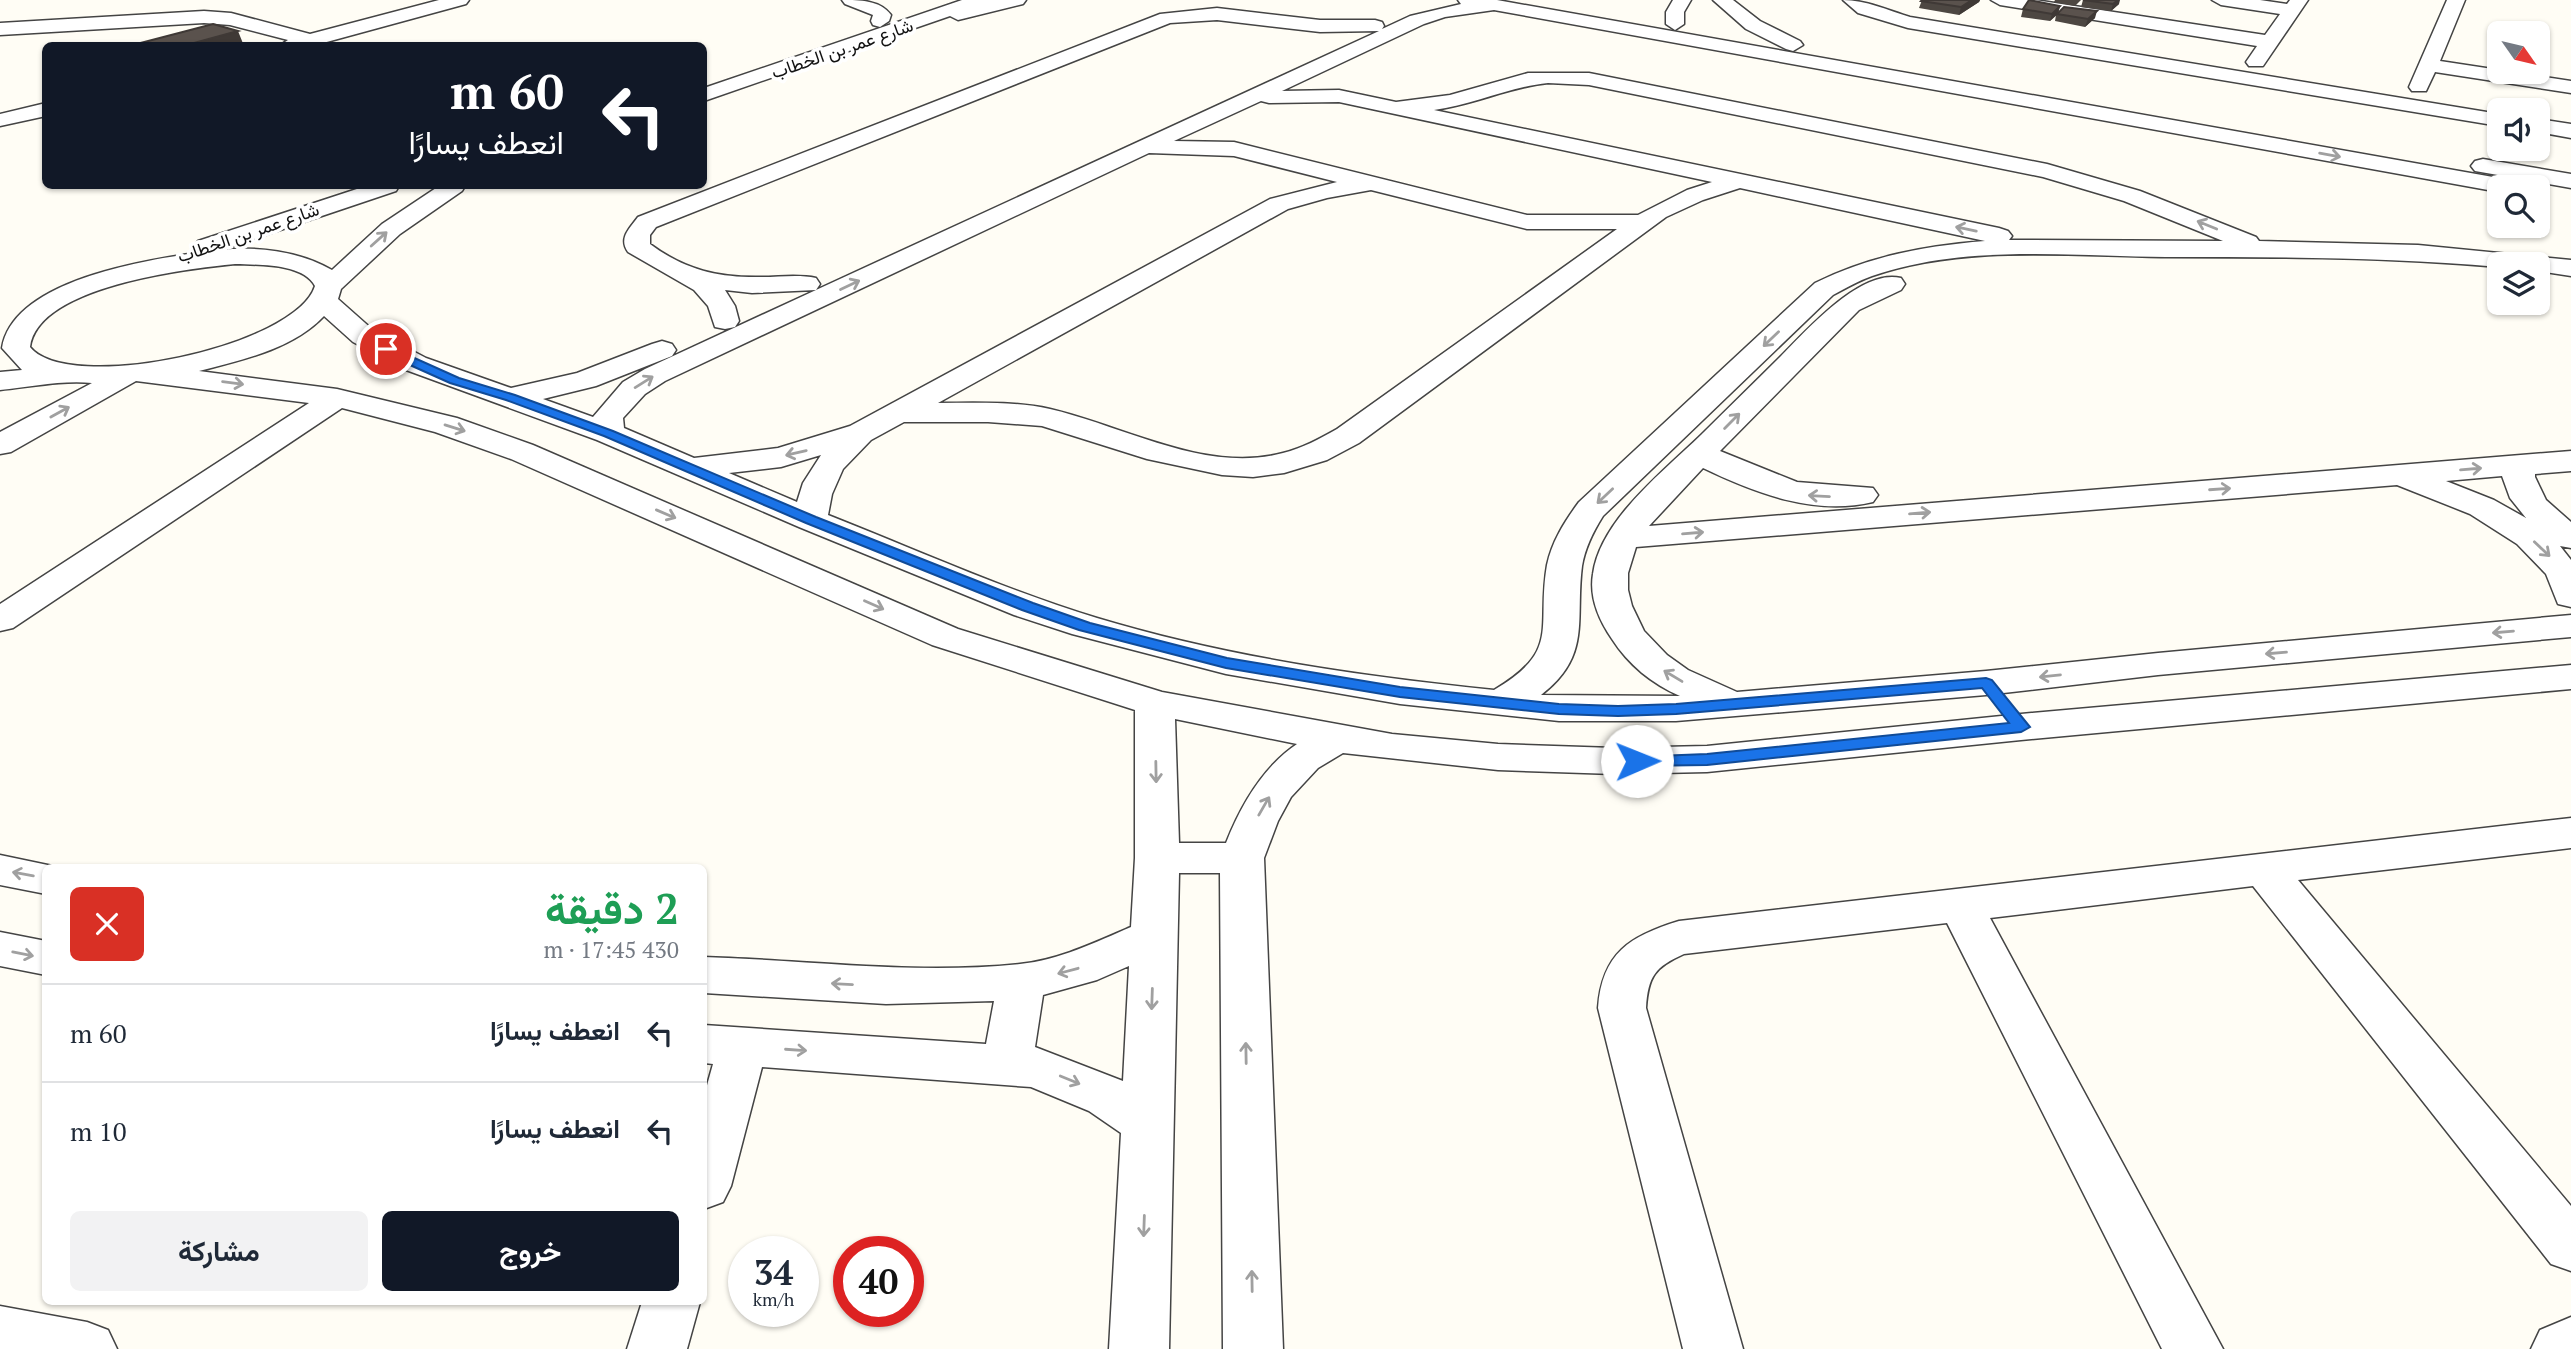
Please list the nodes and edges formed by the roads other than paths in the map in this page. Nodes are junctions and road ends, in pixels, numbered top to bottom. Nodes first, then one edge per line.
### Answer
1 (460, 0) edge
2 (851, 0) edge
3 (944, 0) edge
4 (980, 0) edge
5 (1017, 0) edge
6 (1414, 0) edge
7 (1467, 0) edge
8 (1540, 0) edge
9 (1682, 0) edge
10 (1722, 0) edge
11 (1852, 0) edge
12 (2221, 0) edge
13 (2451, 2) edge
14 (480, 3) dead end
15 (1494, 5) junction
16 (2295, 5) edge
17 (1989, 6) edge
18 (34, 7) dead end
19 (880, 21) junction
20 (1291, 23) junction
21 (911, 24) junction
22 (1675, 24) junction
23 (1512, 27) dead end
24 (1626, 28) junction
25 (3, 29) edge
26 (1956, 30) junction
27 (1439, 32) dead end
28 (1373, 34) junction
29 (312, 42) edge
30 (318, 42) edge
31 (319, 42) edge
32 (2270, 42) junction
33 (1793, 45) junction
34 (1328, 47) junction
35 (2070, 49) junction
36 (2428, 65) junction
37 (2052, 68) dead end
38 (732, 71) junction
39 (1308, 71) junction
40 (757, 77) junction
41 (2245, 78) junction
42 (707, 79) edge
43 (2571, 87) edge
44 (1482, 93) junction
45 (707, 94) edge
46 (1339, 96) junction
47 (1249, 98) junction
48 (2412, 105) junction
49 (1396, 108) junction
50 (42, 110) edge
51 (2487, 118) edge
52 (0, 120) edge
53 (1204, 120) junction
54 (42, 121) edge
55 (1484, 127) junction
56 (2550, 128) edge
57 (0, 130) edge
58 (2571, 131) edge
59 (1140, 149) junction
60 (1234, 149) junction
61 (1624, 157) junction
62 (1292, 164) junction
63 (2426, 164) junction
64 (1739, 181) junction
65 (2487, 181) edge
66 (2571, 181) edge
67 (1371, 183) junction
68 (379, 189) edge
69 (450, 189) edge
70 (1013, 190) junction
71 (2550, 194) edge
72 (1805, 195) junction
73 (1038, 197) junction
74 (2571, 198) edge
75 (2150, 203) junction
76 (1279, 204) junction
77 (1650, 217) junction
78 (1527, 222) junction
79 (2057, 248) junction
80 (2162, 249) junction
81 (2264, 249) junction
82 (2345, 256) junction
83 (1585, 263) junction
84 (149, 268) junction
85 (2571, 268) edge
86 (2487, 270) edge
87 (1846, 277) junction
88 (2550, 278) edge
89 (699, 280) junction
90 (2571, 281) edge
91 (807, 284) junction
92 (326, 294) junction
93 (60, 299) junction
94 (1803, 309) junction
95 (1836, 317) junction
96 (0, 318) edge
97 (725, 321) junction
98 (994, 361) junction
99 (135, 373) junction
100 (84, 374) junction
101 (0, 381) edge
102 (510, 397) junction
103 (337, 398) junction
104 (899, 413) junction
105 (1043, 418) junction
106 (608, 433) junction
107 (861, 433) junction
108 (2571, 439) edge
109 (0, 445) edge
110 (1700, 454) junction
111 (2571, 461) edge
112 (2519, 465) junction
113 (692, 468) junction
114 (2395, 475) junction
115 (2168, 481) junction
116 (2544, 517) junction
117 (811, 520) junction
118 (2504, 520) junction
119 (1625, 538) junction
120 (2571, 538) edge
121 (2568, 613) edge
122 (0, 621) edge
123 (2571, 677) edge
124 (1986, 683) junction
125 (1155, 703) junction
126 (1501, 703) junction
127 (1735, 705) junction
128 (2021, 727) junction
129 (1338, 739) junction
130 (2571, 833) edge
131 (1157, 858) junction
132 (1242, 858) junction
133 (2264, 869) junction
134 (0, 870) edge
135 (42, 877) edge
136 (1961, 906) junction
137 (1154, 936) junction
138 (0, 949) edge
139 (42, 957) edge
140 (707, 975) edge
141 (1021, 982) junction
142 (723, 1045) edge
143 (1008, 1063) junction
144 (1147, 1124) junction
145 (707, 1164) edge
146 (2571, 1247) edge
147 (670, 1305) edge
148 (0, 1333) edge
149 (2571, 1344) edge
150 (86, 1349) edge
151 (657, 1349) edge
152 (1139, 1349) edge
153 (1253, 1349) edge
154 (1713, 1349) edge
155 (2193, 1349) edge
156 (2561, 1349) edge

1 - 30 street
2 - 19 street
3 - 19 street, شارع عمر بن الخطاب
4 - 21 street, شارع عمر بن الخطاب
5 - 21 street
6 - 28 street
7 - 15 street
8 - 22 street
9 - 22 street
10 - 33 street
11 - 26 street
12 - 16 street
13 - 36 street
14 - 31 street
15 - 24 street
15 - 28 street
16 - 32 street
17 - 26 street
17 - 32 street
18 - 25 street
19 - 38 street, شارع عمر بن الخطاب
20 - 28 street
20 - 34 street
20 - 89 street
21 - 40 street, شارع عمر بن الخطاب
22 - 33 street
23 - 24 street
24 -> 63 street
25 - 29 street
26 - 35 street
27 - 28 street
28 - 34 street
28 - 39 street
32 - 41 street
33 - 63 street
34 - 70 street
35 - 37 street
35 - 41 street
36 - 43 street
36 - 48 street
38 - 40 street
38 - 42 street, شارع عمر بن الخطاب
39 - 46 street
39 - 47 street
40 - 45 street, شارع عمر بن الخطاب
41 - 48 street
44 - 49 street
44 - 55 street
44 - 75 street
46 - 47 street
46 - 49 street
47 - 53 street
48 - 51 street
49 - 55 street
50 - 52 street
53 - 59 street
53 - 60 street
54 - 57 street
55 - 61 street
56 - 58 street
59 - 60 street
59 - 73 street
60 - 62 street
61 - 64 street
61 - 77 street
62 - 67 street
62 - 76 street
63 - 65 street
63 - 66 street
64 - 72 street
64 - 77 street
67 - 76 street
67 - 78 street
68 - 84 street, شارع عمر بن الخطاب
92 -> 69 street
70 - 73 street
70 - 91 street
71 - 74 street
79 -> 72 street
72 - 87 street
106 -> 73 street
75 - 80 street
81 -> 75 street
76 - 98 street
77 - 78 street
77 - 83 street
78 - 83 street
79 - 80 street
79 - 87 street
80 - 81 street
81 - 82 street
82 - 85 street
82 - 86 street
82 - 95 street
83 - 105 street
84 - 92 street
84 - 93 street
87 - 94 street
88 - 90 street
89 - 91 street
89 - 97 street
91 - 97 street
92 - 99 street
92 - 102 street
93 - 96 street
93 - 100 street
94 - 95 street
94 -> 126 street
110 -> 95 street
97 - 102 street
98 - 104 street
98 - 105 street
99 - 100 street
99 -> 103 street
109 -> 99 street
100 - 101 street
102 - 106 street
103 - 122 street
103 -> 125 street
104 - 105 street
104 - 107 street
106 - 113 street
107 -> 113 street
107 - 117 street
108 - 115 street
115 -> 110 street
110 - 119 street
111 - 112 street
114 -> 112 street
112 - 116 street
113 - 117 street
115 -> 114 street
114 - 118 street
119 -> 115 street
116 - 118 street
116 - 120 street
117 - 126 street
118 -> 121 street
127 -> 119 street
121 -> 124 street
123 - 128 street
124 - 127 street
124 - 128 street
125 - 129 street
125 -> 131 street
126 - 127 street
128 - 129 street
132 -> 129 street
130 - 133 street
131 - 132 street
131 - 137 street
153 -> 132 street
133 - 136 street
133 - 146 street
135 -> 134 street
136 - 154 street
136 - 155 street
137 -> 141 street
137 -> 144 street
138 -> 139 street
141 -> 140 street
141 - 143 street
142 -> 143 street
142 - 145 street
143 -> 144 street
144 -> 152 street
147 - 151 street
148 - 150 street
149 - 156 street

